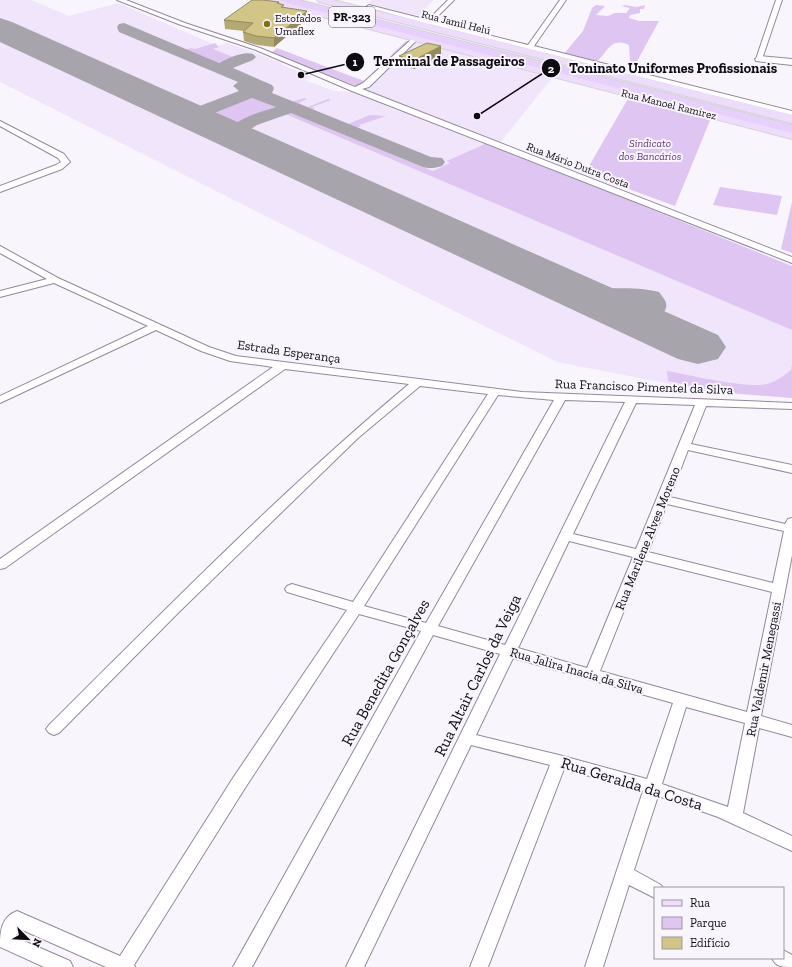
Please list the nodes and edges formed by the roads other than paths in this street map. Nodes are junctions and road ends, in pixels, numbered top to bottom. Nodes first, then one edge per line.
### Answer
1 (120, 0) edge
2 (268, 0) edge
3 (287, 0) edge
4 (300, 0) edge
5 (316, 0) edge
6 (322, 0) edge
7 (451, 0) edge
8 (563, 0) edge
9 (778, 0) edge
10 (429, 11) dead end
11 (369, 12) junction
12 (422, 23) junction
13 (416, 38) junction
14 (529, 48) junction
15 (759, 57) junction
16 (792, 59) edge
17 (792, 62) edge
18 (591, 78) junction
19 (355, 89) junction
20 (666, 103) junction
21 (792, 113) edge
22 (792, 119) edge
23 (0, 123) edge
24 (792, 125) edge
25 (792, 129) edge
26 (792, 135) edge
27 (0, 189) edge
28 (0, 249) edge
29 (792, 260) edge
30 (55, 280) junction
31 (0, 294) edge
32 (157, 326) junction
33 (283, 365) junction
34 (418, 382) junction
35 (495, 392) junction
36 (562, 396) junction
37 (632, 399) junction
38 (0, 400) edge
39 (702, 402) junction
40 (792, 406) edge
41 (684, 446) junction
42 (792, 469) edge
43 (662, 499) junction
44 (791, 526) edge
45 (564, 536) junction
46 (640, 555) junction
47 (0, 565) edge
48 (292, 589) dead end
49 (778, 589) junction
50 (356, 608) junction
51 (430, 629) junction
52 (509, 650) junction
53 (592, 674) junction
54 (681, 700) junction
55 (753, 720) junction
56 (54, 729) dead end
57 (792, 731) edge
58 (466, 738) junction
59 (559, 761) junction
60 (654, 788) junction
61 (734, 816) junction
62 (792, 844) edge
63 (625, 874) junction
64 (654, 889) edge
65 (783, 959) edge
66 (792, 964) edge
67 (64, 967) edge
68 (124, 967) edge
69 (242, 967) edge
70 (354, 967) edge
71 (479, 967) edge
72 (594, 967) edge

1 - 19 street, Rua Mário Dutra Costa
2 - 13 main road, Rua Manoel Ramirez
3 - 18 highway, PR-323
4 - 11 highway, PR-323
5 - 11 highway
6 - 12 main road, Rua Jamil Helú
7 - 12 street
8 - 14 street
9 - 15 street
10 - 12 street
11 - 12 street
11 - 24 highway, PR-323
12 - 14 street
12 - 22 main road, Rua Jamil Helú
13 - 19 street
13 - 20 main road, Rua Manoel Ramirez
14 - 21 street
15 - 16 street
15 - 17 street
18 - 20 highway
18 - 25 highway, PR-323
19 - 29 street, Rua Mário Dutra Costa
20 - 26 main road, Rua Manoel Ramirez
23 - 27 street
28 - 30 street, Estrada Esperança
30 - 31 street
30 - 32 street, Estrada Esperança
32 - 33 street, Estrada Esperança
32 - 38 street
33 - 34 street, Estrada Esperança
33 - 47 street
34 - 35 street, Estrada Esperança
34 - 56 street
35 - 36 street, Rua Francisco Pimentel da Silva
35 - 50 street
36 - 37 street, Rua Francisco Pimentel da Silva
36 - 51 street, Rua Benedita Gonçalves
37 - 39 street, Rua Francisco Pimentel da Silva
37 - 45 street, Rua Altair Carlos da Veiga
39 - 40 street, Rua Francisco Pimentel da Silva
39 - 41 street, Rua Marilene Alves Moreno
41 - 42 street
41 - 43 street, Rua Marilene Alves Moreno
43 - 44 street
43 - 46 street, Rua Marilene Alves Moreno
44 - 49 street, Rua Valdemir Menegassi
45 - 46 street
45 - 52 street, Rua Altair Carlos da Veiga
46 - 49 street
46 - 53 street, Rua Marilene Alves Moreno
48 - 50 street, Rua Jalira Inacia da Silva
49 - 55 street, Rua Valdemir Menegassi
50 - 51 street, Rua Jalira Inacia da Silva
50 - 68 street
51 - 52 street, Rua Jalira Inacia da Silva
51 - 69 street, Rua Benedita Gonçalves
52 - 53 street, Rua Jalira Inacia da Silva
52 - 58 street, Rua Altair Carlos da Veiga
53 - 54 street, Rua Jalira Inacia da Silva
54 - 55 street, Rua Jalira Inacia da Silva
54 - 60 street
55 - 57 street, Rua Jalira Inacia da Silva
55 - 61 street, Rua Valdemir Menegassi
58 - 59 street, Rua Geralda da Costa
58 - 70 street, Rua Altair Carlos da Veiga
59 - 60 street, Rua Geralda da Costa
59 - 71 street
60 - 61 street, Rua Geralda da Costa
60 - 63 street
61 - 62 street, Rua Geralda da Costa
63 - 64 street
63 - 72 street
65 - 66 street
67 - 68 street

